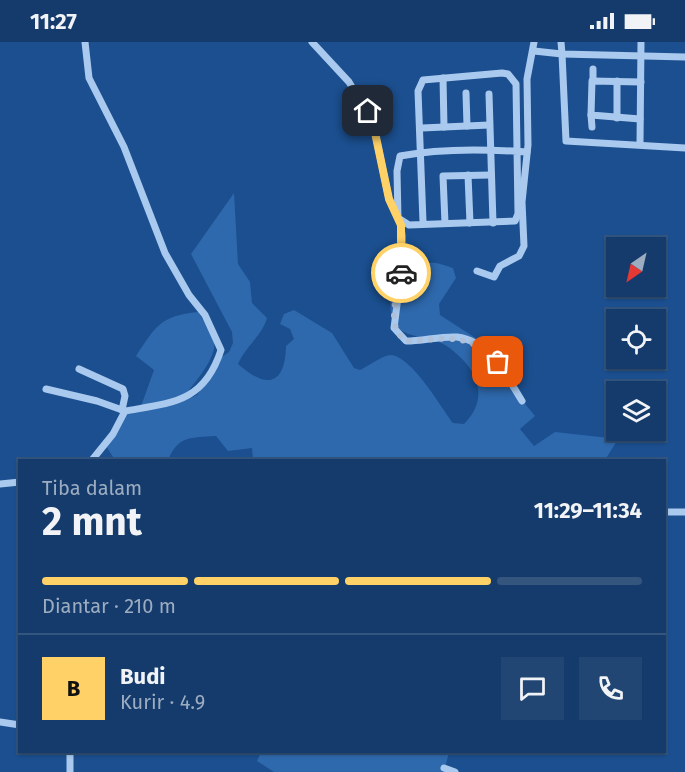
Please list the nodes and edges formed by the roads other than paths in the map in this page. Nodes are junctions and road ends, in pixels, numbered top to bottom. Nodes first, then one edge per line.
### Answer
1 (85, 42) edge
2 (312, 42) edge
3 (534, 42) edge
4 (561, 42) edge
5 (641, 42) edge
6 (534, 51) junction
7 (562, 54) junction
8 (641, 56) junction
9 (685, 57) edge
10 (593, 69) dead end
11 (443, 78) junction
12 (592, 80) junction
13 (617, 81) junction
14 (641, 82) junction
15 (466, 93) dead end
16 (489, 94) dead end
17 (591, 115) junction
18 (617, 118) junction
19 (640, 119) junction
20 (489, 125) junction
21 (467, 126) junction
22 (444, 127) junction
23 (592, 127) dead end
24 (422, 128) junction
25 (640, 144) junction
26 (685, 148) edge
27 (490, 151) junction
28 (515, 151) junction
29 (422, 152) junction
30 (527, 152) junction
31 (468, 175) junction
32 (490, 175) junction
33 (398, 218) junction
34 (423, 222) junction
35 (444, 223) junction
36 (470, 223) junction
37 (493, 223) junction
38 (501, 266) junction
39 (512, 270) dead end
40 (477, 271) dead end
41 (80, 369) dead end
42 (46, 389) dead end
43 (522, 402) dead end
44 (123, 411) junction
45 (93, 459) edge
46 (18, 482) edge
47 (0, 484) edge
48 (666, 512) edge
49 (685, 512) edge
50 (0, 722) edge
51 (18, 725) edge
52 (70, 753) edge
53 (444, 768) dead end
54 (70, 772) edge
55 (455, 772) edge

1 - 44 street
2 - 33 street
3 - 6 street
4 - 7 street
5 - 8 street
6 - 7 street
6 - 30 street
7 - 8 street
7 - 25 street
8 - 9 street
8 - 14 street
10 - 12 street
11 - 22 street
11 - 24 street
11 - 28 street
12 - 13 street
12 - 17 street
13 - 14 street
13 - 18 street
14 - 19 street
15 - 21 street
16 - 20 street
17 - 18 street
17 - 23 street
18 - 19 street
19 - 25 street
20 - 21 street
20 - 27 street
21 - 22 street
22 - 24 street
24 - 29 street
25 - 26 street
27 - 28 street
27 - 29 street
27 - 32 street
28 - 30 street
28 - 37 street
29 - 33 street
29 - 34 street
30 - 38 street
31 - 32 street
31 - 35 street
31 - 36 street
32 - 37 street
33 - 34 street
33 - 43 street
34 - 35 street
35 - 36 street
36 - 37 street
38 - 39 street
38 - 40 street
41 - 44 street
42 - 44 street
44 - 45 street
46 - 47 street
48 - 49 street
50 - 51 street
52 - 54 street
53 - 55 street

